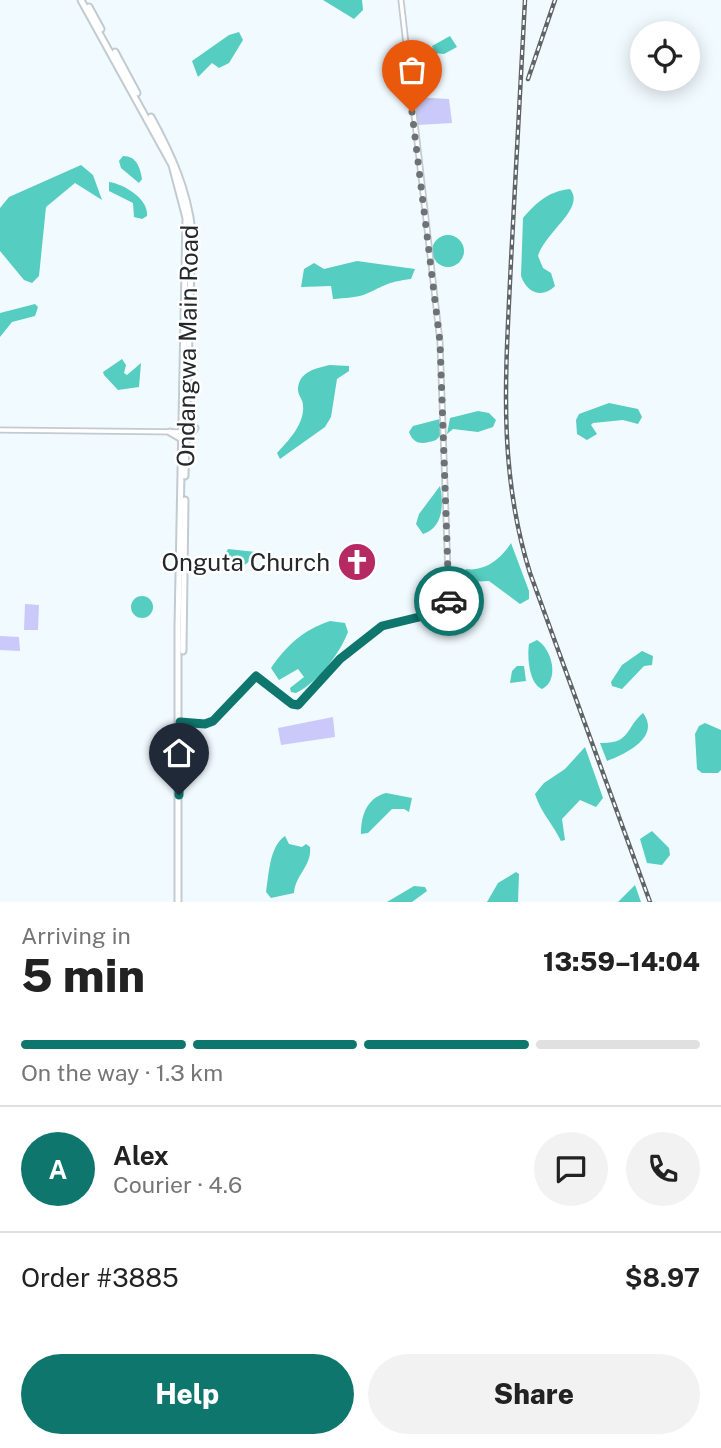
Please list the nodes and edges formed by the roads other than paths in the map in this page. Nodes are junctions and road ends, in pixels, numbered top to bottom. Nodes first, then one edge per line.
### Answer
1 (83, 0) edge
2 (401, 0) edge
3 (185, 428) junction
4 (0, 430) edge
5 (170, 432) junction
6 (184, 440) junction
7 (180, 722) junction
8 (178, 902) edge

1 - 3 main road, Ondangwa Main Road
2 - 7 street
3 - 5 main road
3 - 6 main road, Ondangwa Main Road
3 - 6 main road
4 - 5 street
5 - 6 main road
6 - 7 main road, Ondangwa Main Road
7 - 8 main road, Ondangwa Main Road

